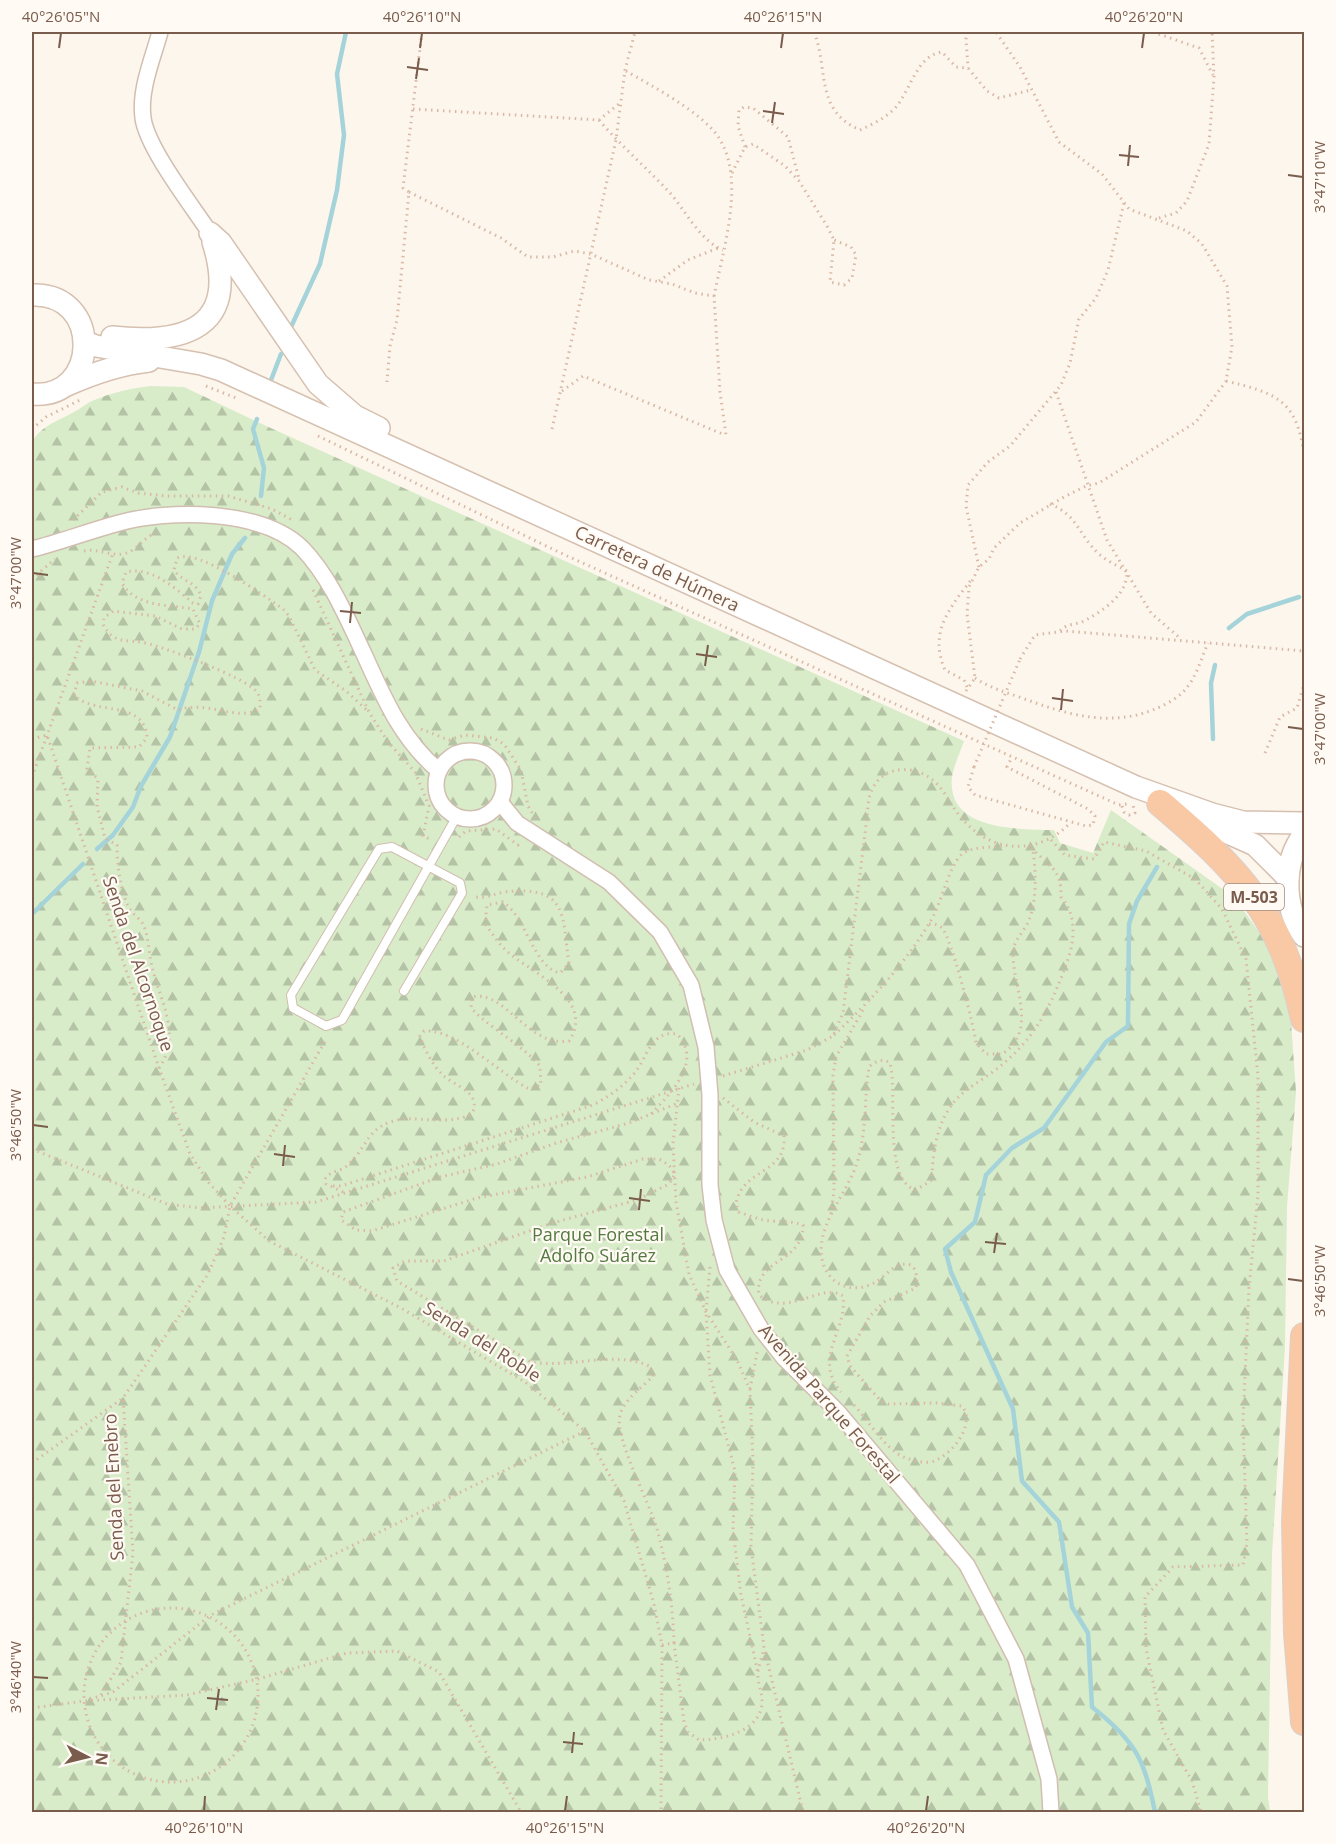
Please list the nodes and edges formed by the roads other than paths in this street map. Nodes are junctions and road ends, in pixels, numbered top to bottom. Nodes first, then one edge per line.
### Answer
1 (160, 32) edge
2 (210, 233) junction
3 (32, 295) edge
4 (84, 338) junction
5 (176, 359) junction
6 (64, 386) junction
7 (32, 394) edge
8 (435, 468) junction
9 (32, 549) edge
10 (440, 771) junction
11 (1136, 787) junction
12 (500, 802) junction
13 (1160, 803) junction
14 (457, 816) junction
15 (1305, 823) edge
16 (1305, 834) edge
17 (428, 865) junction
18 (1288, 878) junction
19 (1305, 936) edge
20 (404, 991) dead end
21 (1305, 1019) edge
22 (1305, 1336) edge
23 (1305, 1722) edge
24 (1051, 1812) edge

1 - 2 street
2 - 4 main road
2 - 8 main road
3 - 4 main road
4 - 5 main road, Carretera de Húmera
4 - 6 main road
5 - 6 main road, Carretera de Húmera
5 - 8 main road, Carretera de Húmera
6 - 7 main road, Carretera de Húmera
8 - 11 main road, Carretera de Húmera
9 - 10 street
10 - 12 street
10 - 14 street
11 - 13 main road, Carretera de Húmera
11 - 15 main road, Carretera de Húmera
12 - 14 street
12 - 24 street, Avenida Parque Forestal
13 - 18 main road, Carretera de Húmera
13 - 21 highway, M-503
14 - 17 lane
16 - 18 main road
17 - 17 lane
17 - 20 lane
18 - 19 main road
22 - 23 highway

